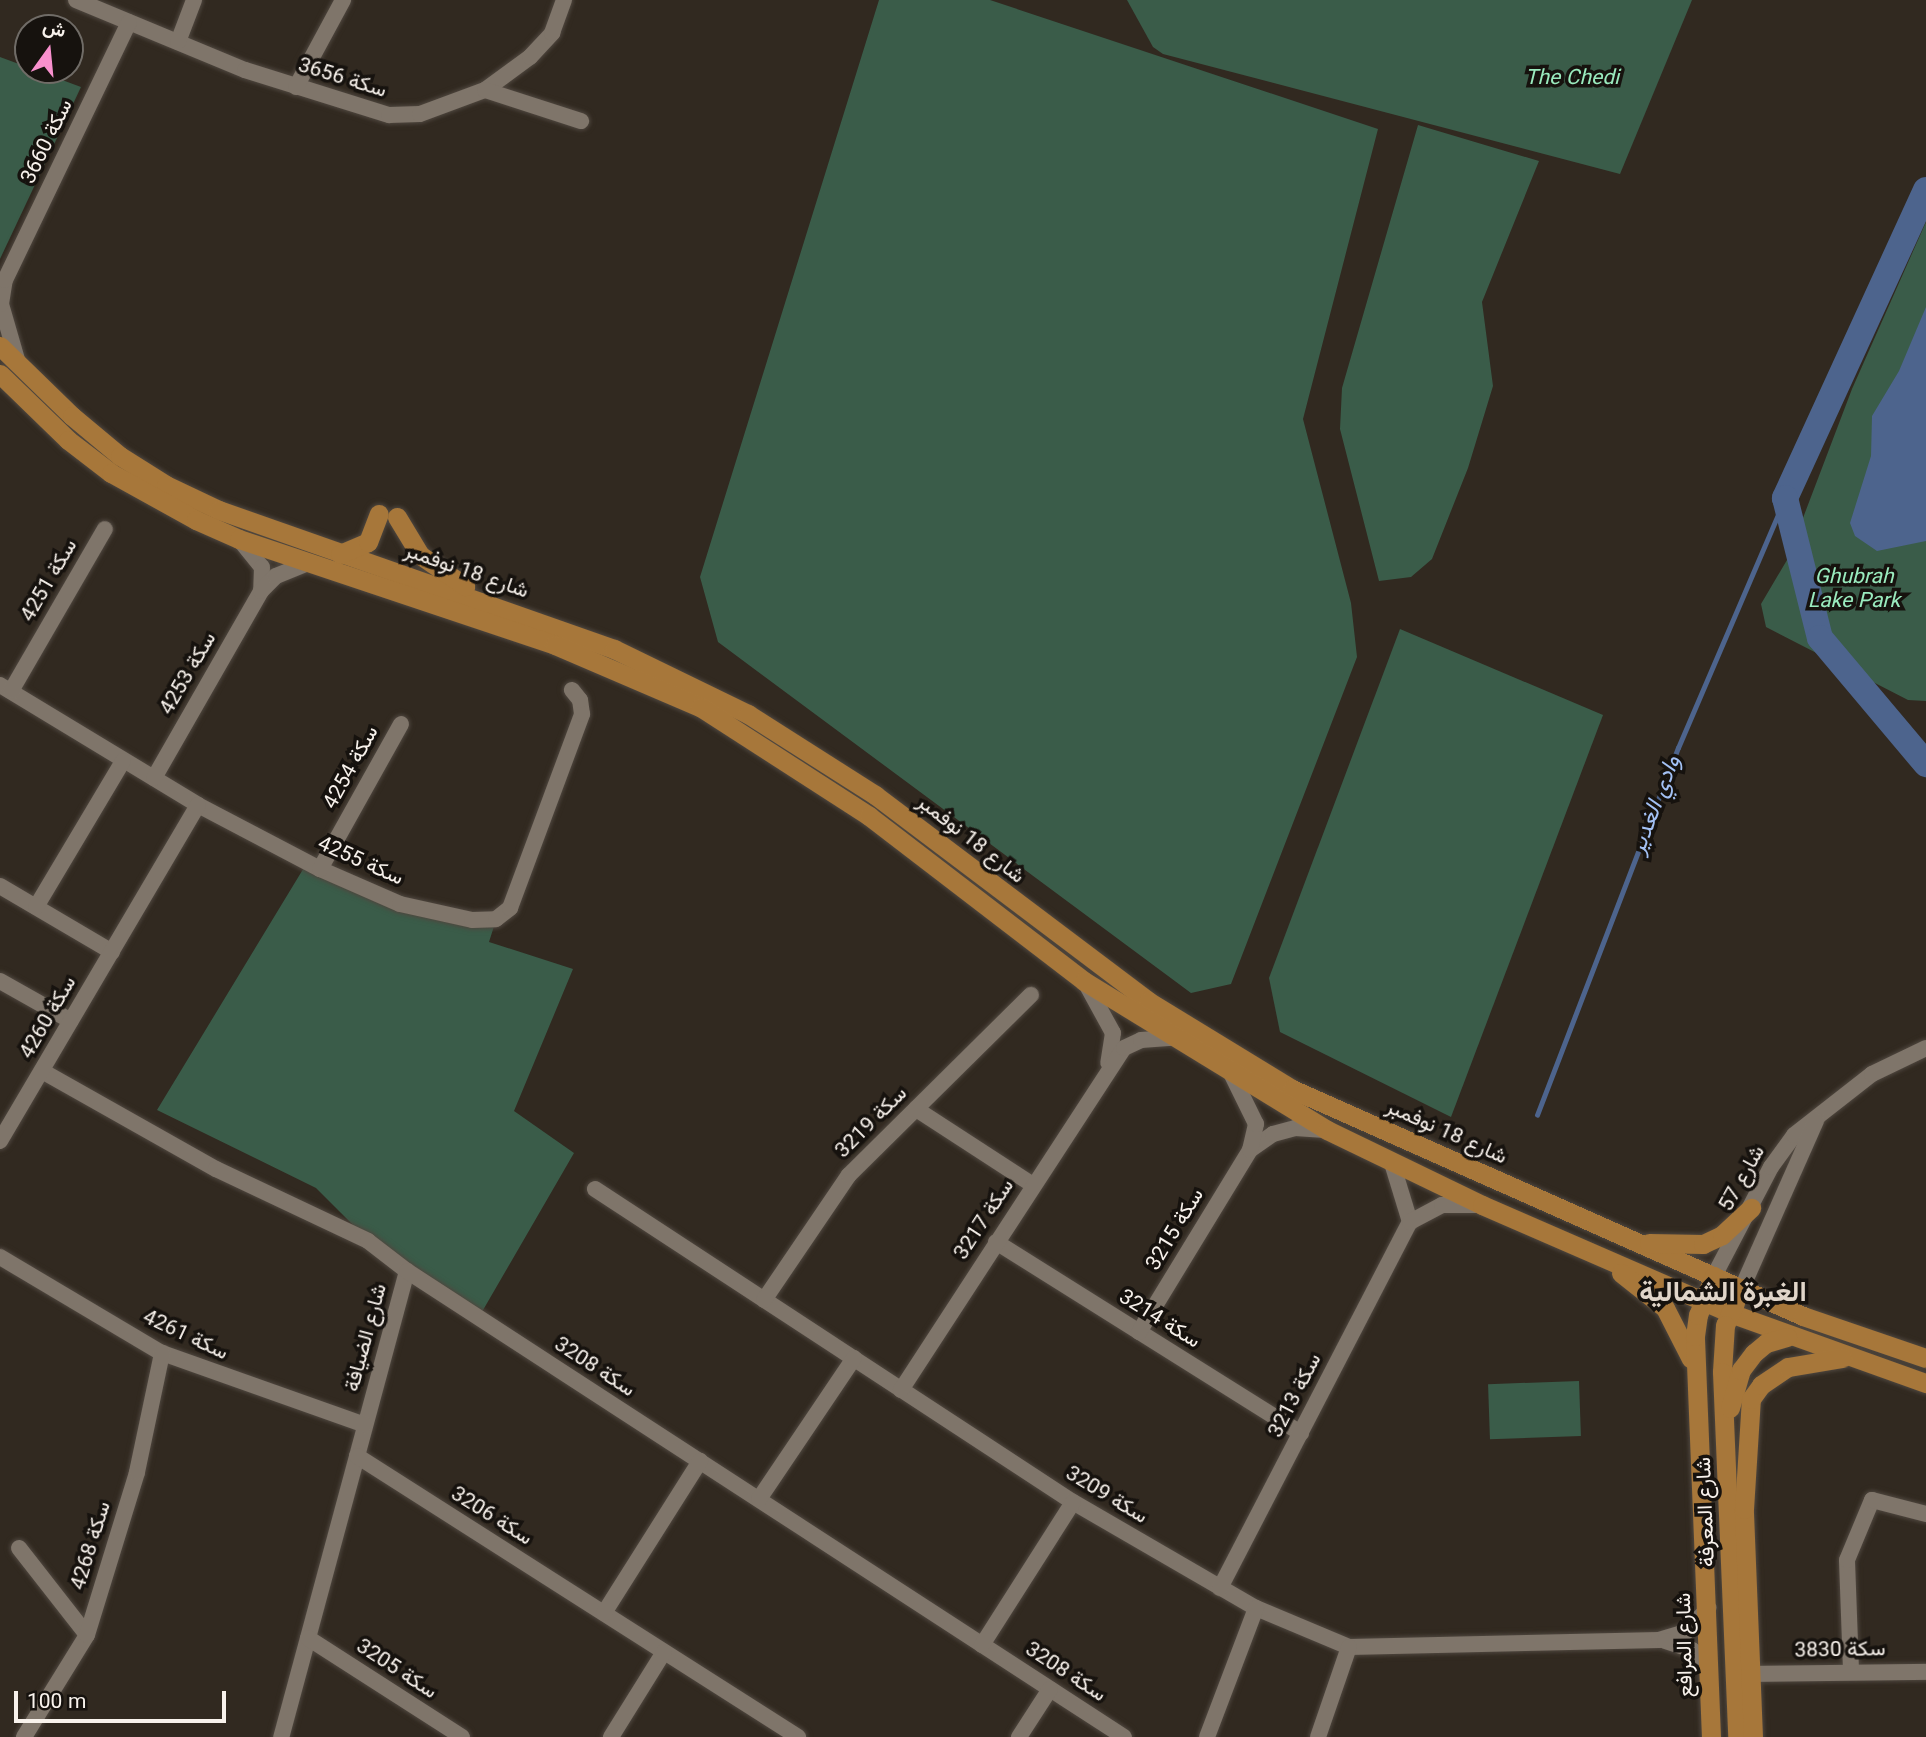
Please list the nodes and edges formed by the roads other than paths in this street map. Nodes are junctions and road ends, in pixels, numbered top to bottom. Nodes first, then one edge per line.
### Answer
1 (76, 0) edge
2 (194, 0) edge
3 (343, 0) edge
4 (564, 0) edge
5 (129, 22) junction
6 (178, 42) junction
7 (296, 87) junction
8 (485, 90) junction
9 (581, 121) dead end
10 (3, 282) edge
11 (0, 346) edge
12 (18, 363) junction
13 (0, 374) edge
14 (105, 529) dead end
15 (239, 539) junction
16 (340, 554) junction
17 (308, 563) junction
18 (261, 591) junction
19 (528, 617) junction
20 (5, 688) edge
21 (572, 690) dead end
22 (401, 724) dead end
23 (123, 761) junction
24 (154, 778) junction
25 (198, 805) junction
26 (320, 869) junction
27 (0, 887) edge
28 (36, 907) junction
29 (112, 952) junction
30 (0, 981) edge
31 (1084, 981) junction
32 (1031, 995) dead end
33 (71, 1021) junction
34 (1172, 1038) junction
35 (1926, 1048) edge
36 (42, 1071) junction
37 (1105, 1072) junction
38 (1232, 1076) junction
39 (916, 1109) junction
40 (1821, 1110) junction
41 (1327, 1130) junction
42 (0, 1140) edge
43 (1250, 1150) junction
44 (1392, 1163) junction
45 (1033, 1185) junction
46 (595, 1189) dead end
47 (1482, 1205) junction
48 (1751, 1208) junction
49 (1410, 1222) junction
50 (1634, 1241) junction
51 (996, 1242) junction
52 (1586, 1249) junction
53 (0, 1257) edge
54 (407, 1271) junction
55 (1714, 1276) junction
56 (1742, 1288) junction
57 (764, 1300) junction
58 (1703, 1301) junction
59 (1730, 1313) junction
60 (1139, 1332) junction
61 (1787, 1337) junction
62 (162, 1353) junction
63 (853, 1358) junction
64 (1846, 1358) junction
65 (1926, 1358) edge
66 (1696, 1381) junction
67 (1926, 1383) edge
68 (901, 1390) junction
69 (365, 1425) junction
70 (1727, 1429) junction
71 (1301, 1433) junction
72 (356, 1456) junction
73 (700, 1461) junction
74 (759, 1500) junction
75 (1073, 1502) junction
76 (1926, 1514) edge
77 (19, 1548) dead end
78 (1220, 1588) junction
79 (1256, 1608) junction
80 (1708, 1608) junction
81 (604, 1614) junction
82 (87, 1635) junction
83 (307, 1638) junction
84 (1659, 1640) junction
85 (982, 1645) junction
86 (1349, 1647) junction
87 (664, 1651) junction
88 (1709, 1663) junction
89 (1851, 1670) junction
90 (1926, 1672) edge
91 (1754, 1674) junction
92 (1050, 1689) junction
93 (24, 1737) edge
94 (281, 1737) edge
95 (463, 1737) edge
96 (611, 1737) edge
97 (798, 1737) edge
98 (1019, 1737) edge
99 (1124, 1737) edge
100 (1207, 1737) edge
101 (1318, 1737) edge
102 (1711, 1737) edge
103 (1737, 1737) edge
104 (1753, 1737) edge

1 - 5 street, سكة 3656
2 - 6 street
3 - 7 street
4 - 8 street, سكة 3656
5 - 6 street, سكة 3656
5 - 10 street, سكة 3660
6 - 7 street, سكة 3656
7 - 8 street, سكة 3656
8 - 9 street
10 - 12 street, سكة 3660
11 - 12 main road, شارع 18 نوفمبر
12 - 16 main road, شارع 18 نوفمبر
13 - 15 main road, شارع 18 نوفمبر
14 - 20 street, سكة 4251
15 - 17 main road, شارع 18 نوفمبر
15 - 18 street
16 - 19 main road, شارع 18 نوفمبر
16 - 19 main road
17 - 18 street, سكة 4253
17 - 31 main road, شارع 18 نوفمبر
18 - 24 street, سكة 4253
19 - 50 main road, شارع 18 نوفمبر
20 - 23 street, سكة 4255
21 - 26 street, سكة 4255
22 - 26 street, سكة 4254
23 - 24 street, سكة 4255
23 - 28 street
24 - 25 street, سكة 4255
25 - 26 street, سكة 4255
25 - 29 street, سكة 4260
27 - 28 street
28 - 29 street
29 - 33 street, سكة 4260
30 - 33 street
31 - 34 main road, شارع 18 نوفمبر
31 - 37 street, سكة 3217
32 - 39 street, سكة 3219
33 - 36 street, سكة 4260
34 - 37 street, سكة 3217
34 - 38 main road, شارع 18 نوفمبر
35 - 40 street, شارع 57
36 - 42 street, سكة 4260
36 - 54 street, شارع الضيافة
37 - 45 street, سكة 3217
38 - 41 main road, شارع 18 نوفمبر
38 - 43 street, سكة 3215
39 - 45 street
39 - 57 street, سكة 3219
40 - 48 street, شارع 57
40 - 56 street, شارع 57
41 - 43 street, سكة 3215
41 - 44 main road, شارع 18 نوفمبر
43 - 60 street, سكة 3215
44 - 47 main road, شارع 18 نوفمبر
44 - 49 street
45 - 51 street, سكة 3217
46 - 57 street, سكة 3209
47 - 49 street
47 - 52 main road, شارع 18 نوفمبر
48 - 50 main road
48 - 55 street, شارع 57
49 - 71 street, سكة 3213
50 - 55 main road, شارع 18 نوفمبر
51 - 60 street, سكة 3214
51 - 68 street, سكة 3217
52 - 58 main road, شارع 18 نوفمبر
52 - 66 main road
53 - 62 street, سكة 4261
54 - 69 street, شارع الضيافة
54 - 73 street, سكة 3208
55 - 56 main road, شارع 18 نوفمبر
55 - 58 main road
56 - 59 main road, شارع المعرفة
56 - 65 main road, شارع 18 نوفمبر
57 - 63 street, سكة 3209
58 - 59 main road, شارع 18 نوفمبر
58 - 66 main road, شارع المرافع
59 - 61 main road, شارع 18 نوفمبر
59 - 70 main road, شارع المعرفة
60 - 71 street, سكة 3214
61 - 64 main road, شارع 18 نوفمبر
61 - 70 main road
62 - 69 street, سكة 4261
62 - 82 street, سكة 4268
63 - 68 street, سكة 3209
63 - 74 street
64 - 67 main road, شارع 18 نوفمبر
64 - 91 main road
66 - 80 main road, شارع المرافع
68 - 75 street, سكة 3209
69 - 72 street, شارع الضيافة
70 - 103 main road, شارع المعرفة
71 - 78 street, سكة 3213
72 - 81 street, سكة 3206
72 - 83 street, شارع الضيافة
73 - 74 street, سكة 3208
73 - 81 street
74 - 85 street, سكة 3208
75 - 78 street, سكة 3209
75 - 85 street
76 - 89 street
77 - 82 street
78 - 79 street, سكة 3209
79 - 86 street, سكة 3209
79 - 100 street
80 - 84 street, سكة 3209
80 - 88 main road, شارع المرافع
81 - 87 street, سكة 3206
82 - 93 street, سكة 4268
83 - 94 street, شارع الضيافة
83 - 95 street, سكة 3205
84 - 86 street, سكة 3209
84 - 88 street, سكة 3209
85 - 92 street, سكة 3208
86 - 101 street
87 - 96 street
87 - 97 street, سكة 3206
88 - 102 main road, شارع المرافع
89 - 90 street, سكة 3830
89 - 91 street, سكة 3830
91 - 104 main road
92 - 98 street
92 - 99 street, سكة 3208

